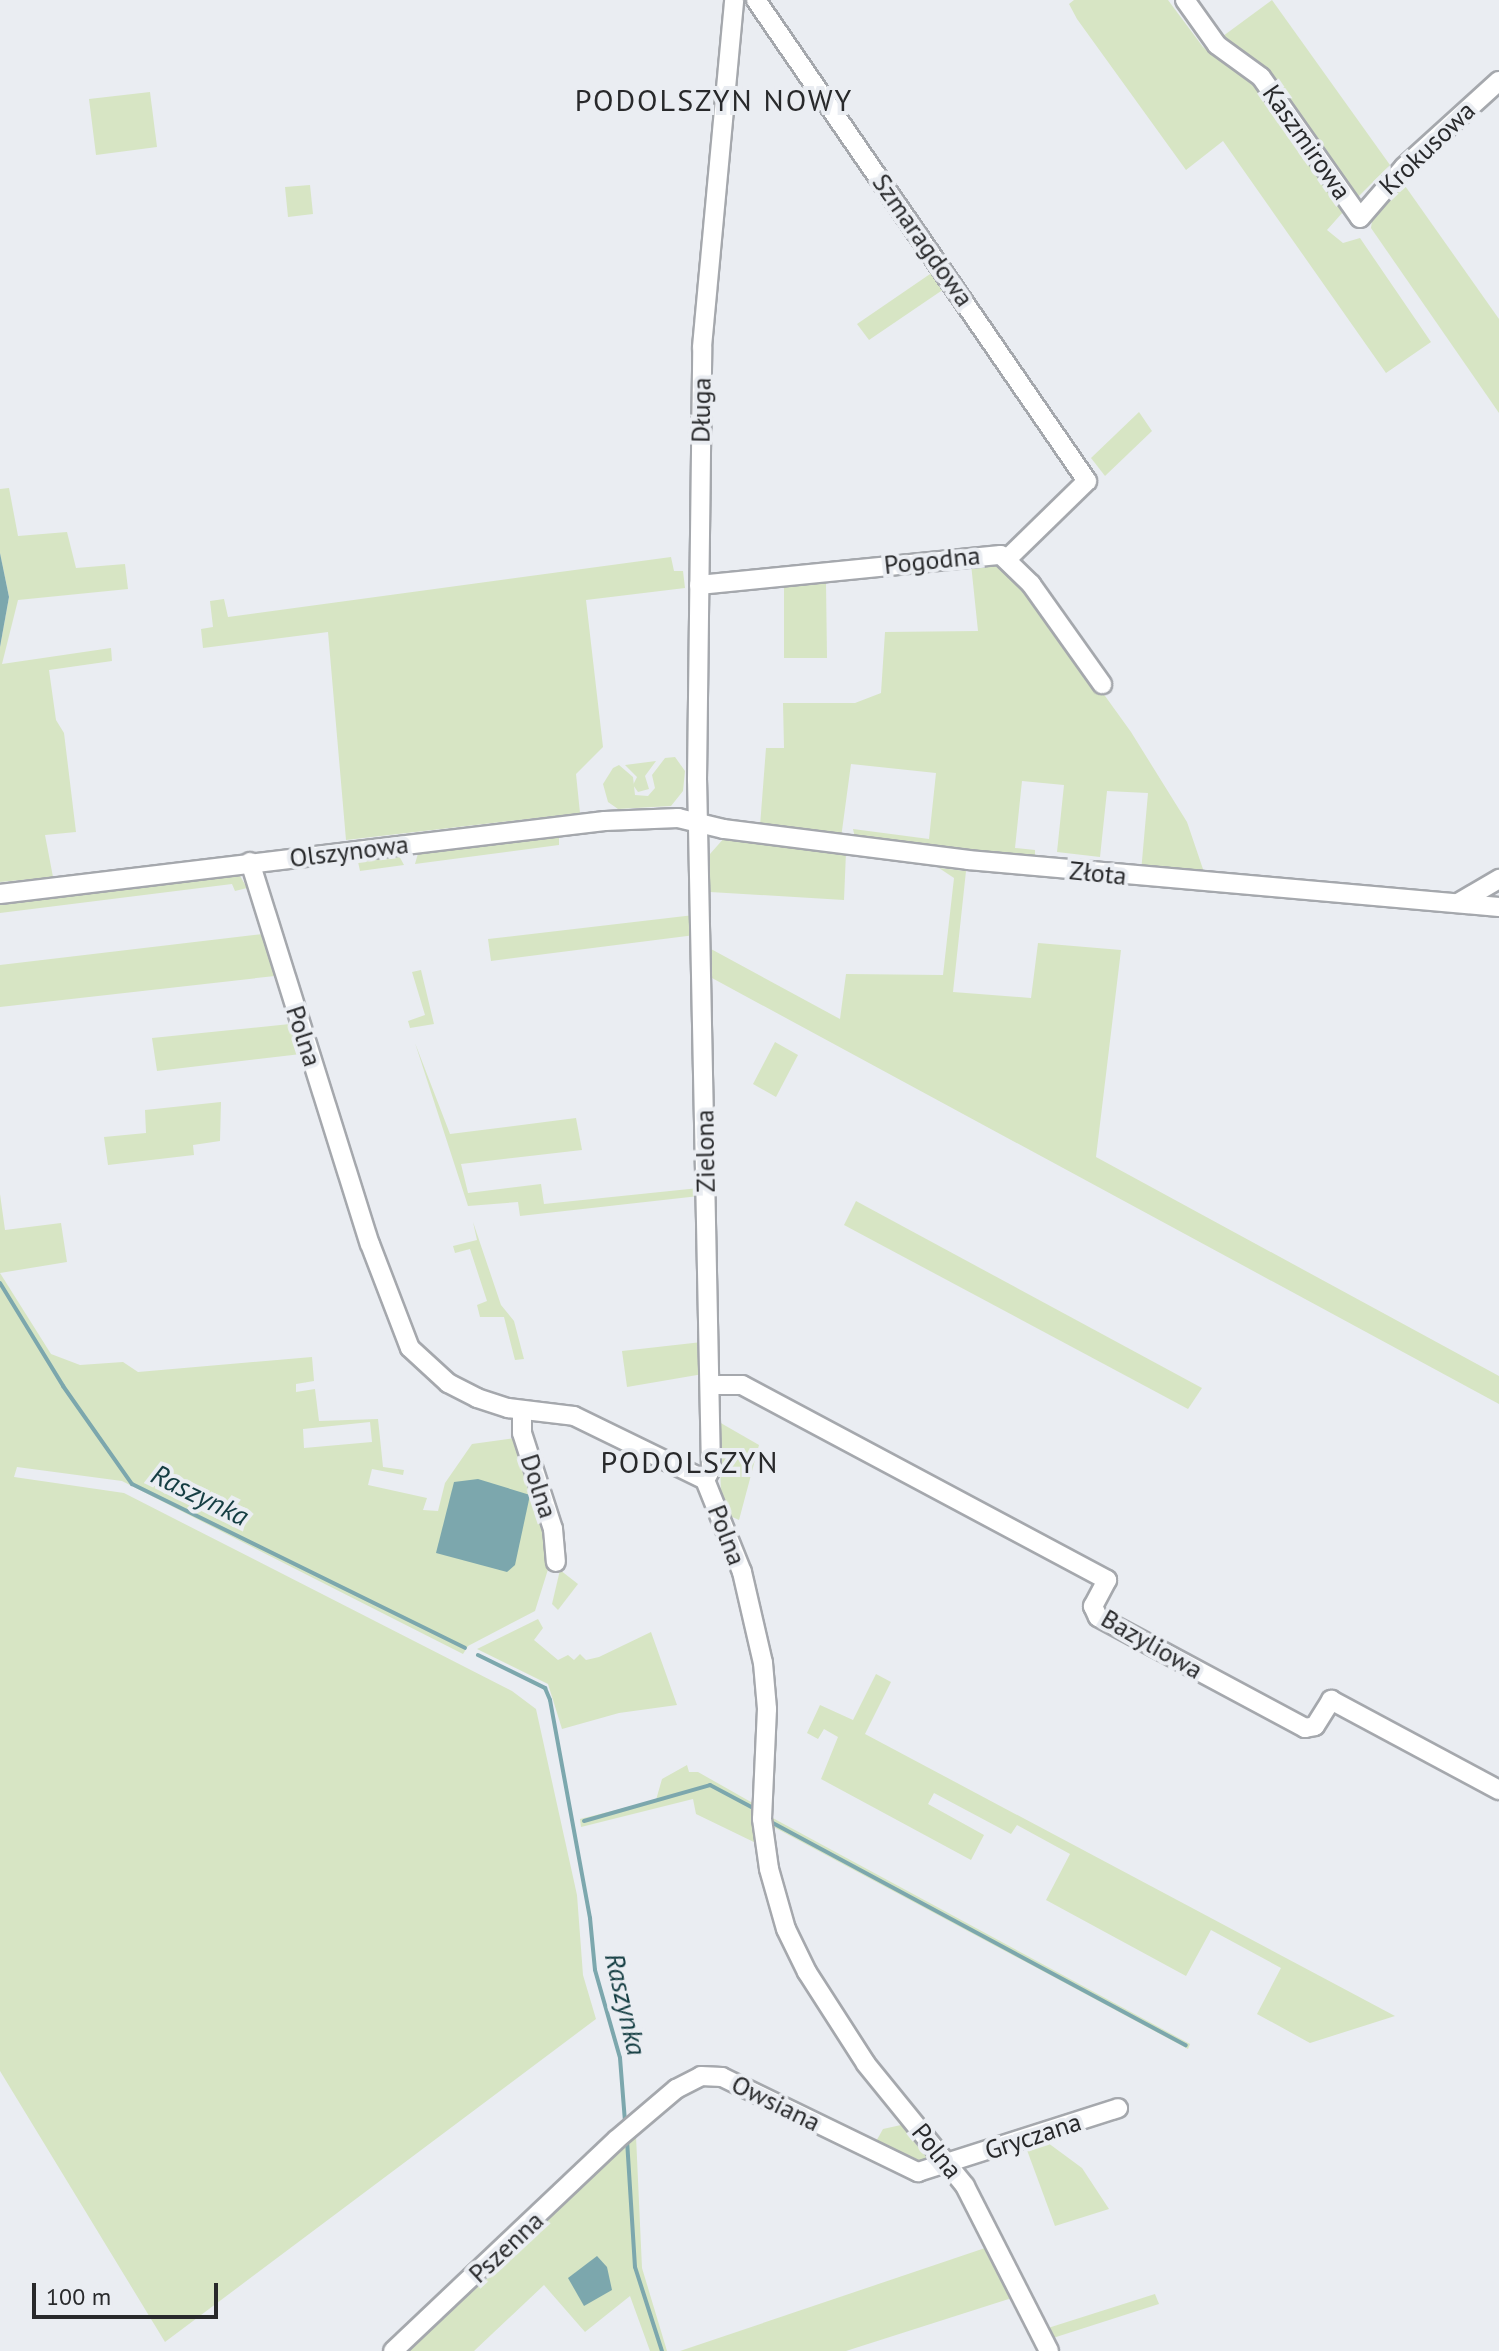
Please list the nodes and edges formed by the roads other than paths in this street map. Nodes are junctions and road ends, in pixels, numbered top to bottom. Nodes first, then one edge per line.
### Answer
1 (734, 0) edge
2 (756, 0) edge
3 (1185, 0) edge
4 (1499, 81) edge
5 (1360, 218) joint
6 (1007, 559) junction
7 (699, 585) junction
8 (1102, 684) dead end
9 (699, 821) junction
10 (250, 862) junction
11 (1499, 879) edge
12 (0, 894) edge
13 (1458, 903) junction
14 (1499, 907) edge
15 (710, 1385) junction
16 (522, 1410) junction
17 (705, 1480) junction
18 (556, 1562) dead end
19 (1499, 1790) edge
20 (1118, 2108) dead end
21 (616, 2140) joint
22 (948, 2165) junction
23 (393, 2351) edge
24 (1049, 2351) edge

1 - 7 street, Długa
2 - 6 street, Szmaragdowa
3 - 5 street, Kaszmirowa
4 - 5 street, Krokusowa
6 - 7 street, Pogodna
6 - 8 street, Pogodna
7 - 9 street, Długa
9 - 10 street, Olszynowa
9 - 13 street, Złota
9 - 15 street, Zielona
10 - 12 street, Olszynowa
10 - 16 street, Polna
11 - 13 street
13 - 14 street, Złota
15 - 17 street, Zielona
15 - 19 street, Bazyliowa
16 - 17 street, Polna
16 - 18 street, Dolna
17 - 22 street, Polna
20 - 22 street, Gryczana
21 - 22 street, Owsiana
21 - 23 street, Pszenna
22 - 24 street, Polna

